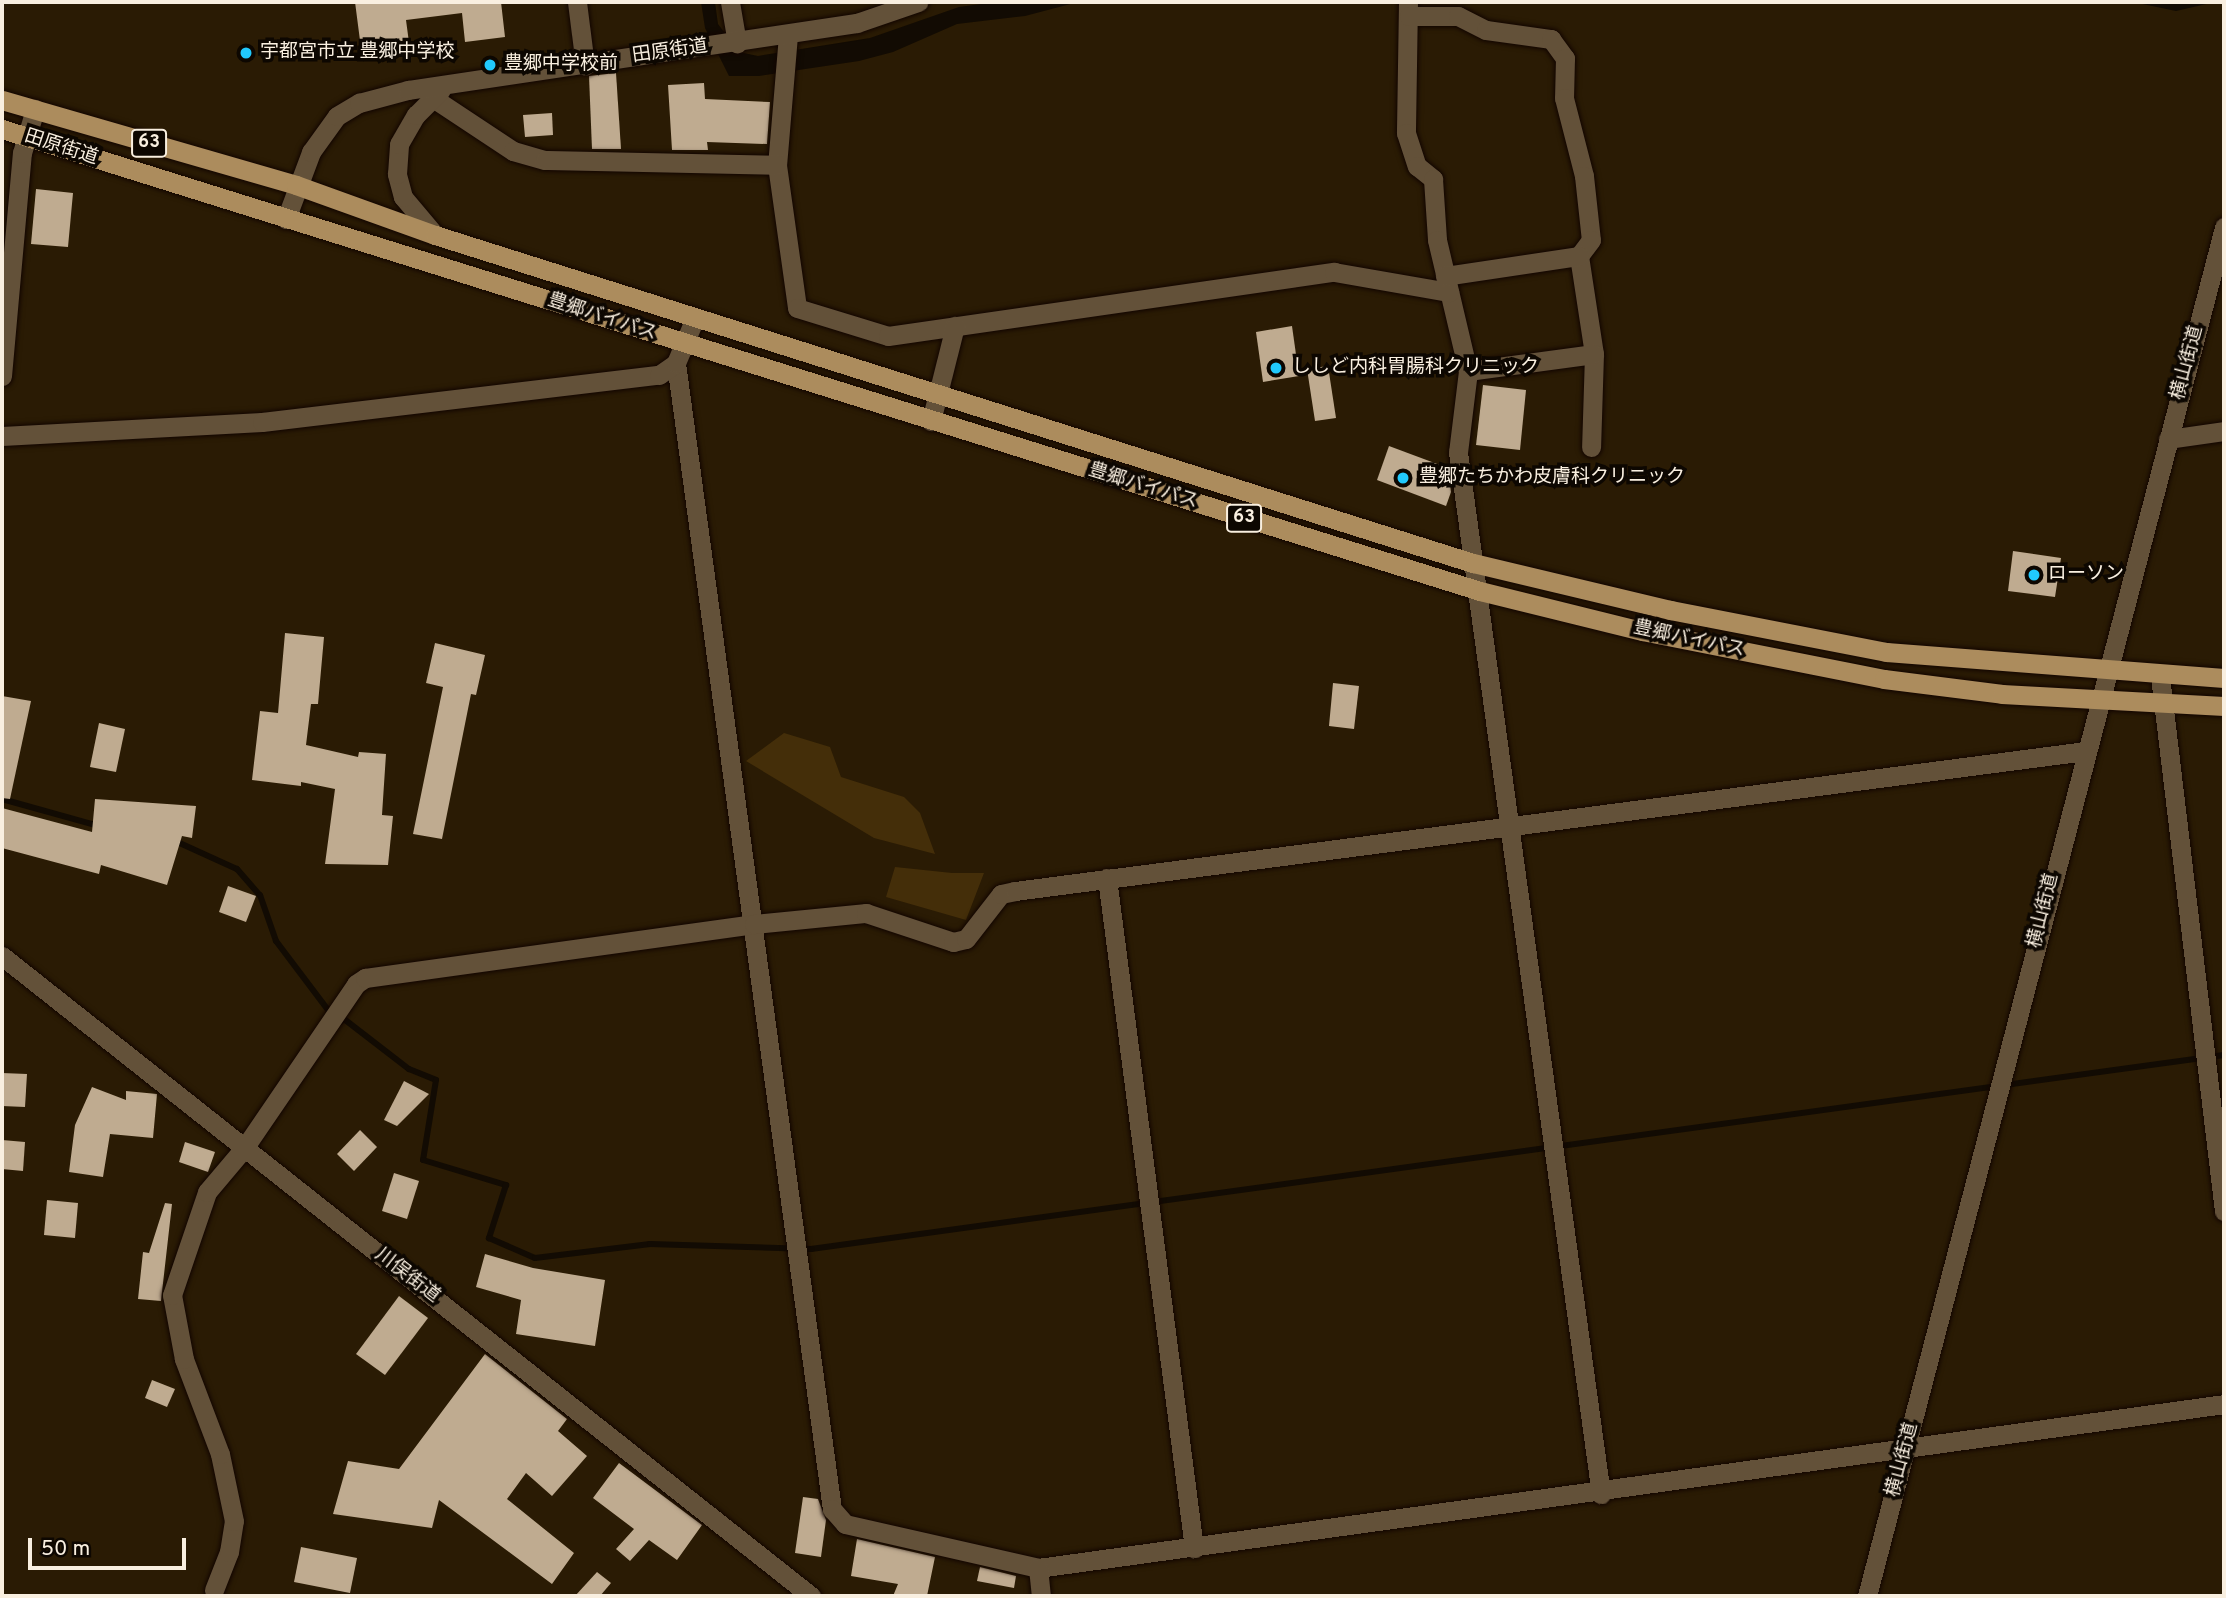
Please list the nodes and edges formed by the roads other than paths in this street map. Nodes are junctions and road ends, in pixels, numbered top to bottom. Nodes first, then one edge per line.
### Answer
1 (577, 2) edge
2 (730, 2) edge
3 (918, 2) edge
4 (1409, 9) edge
5 (788, 35) junction
6 (737, 43) junction
7 (585, 65) junction
8 (440, 92) junction
9 (2, 100) edge
10 (36, 109) junction
11 (2, 129) edge
12 (26, 136) junction
13 (777, 165) junction
14 (296, 185) junction
15 (286, 219) junction
16 (2224, 227) edge
17 (435, 235) junction
18 (1579, 256) junction
19 (1447, 284) junction
20 (695, 318) junction
21 (955, 326) junction
22 (681, 354) junction
23 (1594, 354) junction
24 (1468, 371) junction
25 (2, 376) edge
26 (938, 395) junction
27 (931, 421) junction
28 (2224, 431) edge
29 (2, 436) edge
30 (2168, 439) junction
31 (1591, 447) dead end
32 (1473, 563) junction
33 (1480, 591) junction
34 (2106, 669) junction
35 (2160, 676) junction
36 (2224, 678) edge
37 (2098, 698) junction
38 (2161, 705) junction
39 (2224, 706) edge
40 (2085, 751) junction
41 (1509, 825) junction
42 (1107, 878) junction
43 (754, 924) junction
44 (2, 956) edge
45 (245, 1147) junction
46 (2224, 1211) edge
47 (2224, 1404) edge
48 (1905, 1451) junction
49 (1601, 1493) junction
50 (1194, 1548) junction
51 (1038, 1568) junction
52 (214, 1590) dead end
53 (811, 1596) edge
54 (1041, 1596) edge
55 (1867, 1596) edge

1 - 7 street
2 - 6 street
3 - 5 street, 田原街道
4 - 18 street
4 - 19 street
5 - 6 street, 田原街道
5 - 13 street
6 - 7 street, 田原街道
7 - 8 street, 田原街道
8 - 13 street
8 - 14 street, 田原街道
8 - 17 street
9 - 10 main road, 田原街道 / 63
10 - 12 street
10 - 14 main road, 田原街道 / 63
11 - 12 main road, 田原街道 / 63
12 - 15 main road, 田原街道 / 63
12 - 25 street
13 - 21 street
14 - 15 street, 田原街道
14 - 17 main road, 豊郷バイパス / 63
15 - 22 main road, 豊郷バイパス / 63
16 - 30 street, 横山街道
17 - 20 main road, 豊郷バイパス / 63
18 - 19 street
18 - 23 street
19 - 21 street
19 - 24 street
20 - 22 street
20 - 26 main road, 豊郷バイパス / 63
21 - 26 street
22 - 27 main road, 豊郷バイパス / 63
22 - 29 street
22 - 43 street
23 - 24 street
23 - 31 street
24 - 32 street
26 - 27 street
26 - 32 main road, 豊郷バイパス / 63
27 - 33 main road, 豊郷バイパス / 63
28 - 30 street
30 - 34 street, 横山街道
32 - 33 street
32 - 34 main road, 豊郷バイパス / 63
33 - 37 main road, 豊郷バイパス / 63
33 - 41 street
34 - 35 main road, 豊郷バイパス / 63
34 - 37 street, 横山街道
35 - 36 main road, 豊郷バイパス / 63
35 - 38 street
37 - 38 main road, 豊郷バイパス / 63
37 - 40 street, 横山街道
38 - 39 main road, 豊郷バイパス / 63
38 - 46 street
40 - 41 street
40 - 48 street, 横山街道
41 - 42 street
41 - 49 street
42 - 43 street
42 - 50 street
43 - 45 street
43 - 51 street
44 - 45 street, 川俣街道
45 - 52 street
45 - 53 street, 川俣街道
47 - 48 street
48 - 49 street
48 - 55 street, 横山街道
49 - 50 street
50 - 51 street
51 - 54 street

